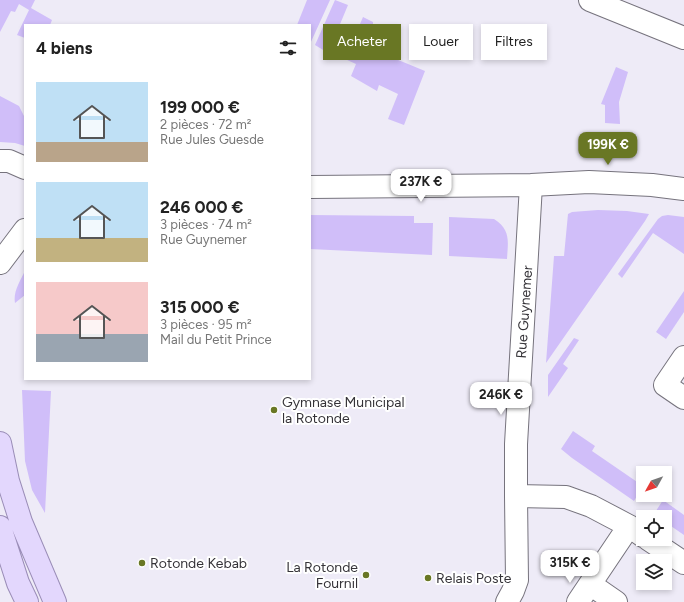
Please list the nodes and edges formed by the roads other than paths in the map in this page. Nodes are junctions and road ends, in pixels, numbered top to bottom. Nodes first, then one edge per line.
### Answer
1 (590, 0) edge
2 (684, 38) edge
3 (0, 161) edge
4 (24, 168) edge
5 (531, 185) junction
6 (311, 188) edge
7 (684, 189) edge
8 (24, 231) edge
9 (0, 264) edge
10 (684, 357) edge
11 (684, 398) edge
12 (0, 443) edge
13 (516, 496) junction
14 (0, 527) edge
15 (636, 531) edge
16 (658, 546) edge
17 (684, 564) edge
18 (590, 584) junction
19 (27, 602) edge
20 (55, 602) edge
21 (507, 602) edge
22 (578, 602) edge
23 (616, 602) edge

1 - 2 street
3 - 4 street
5 - 6 street
5 - 7 street
5 - 13 street, Rue Guynemer
8 - 9 street
10 - 11 street
12 - 20 main road
13 - 15 street
13 - 21 street, Rue Guynemer
14 - 19 main road
15 - 18 street
16 - 17 street
18 - 22 street
18 - 23 street

